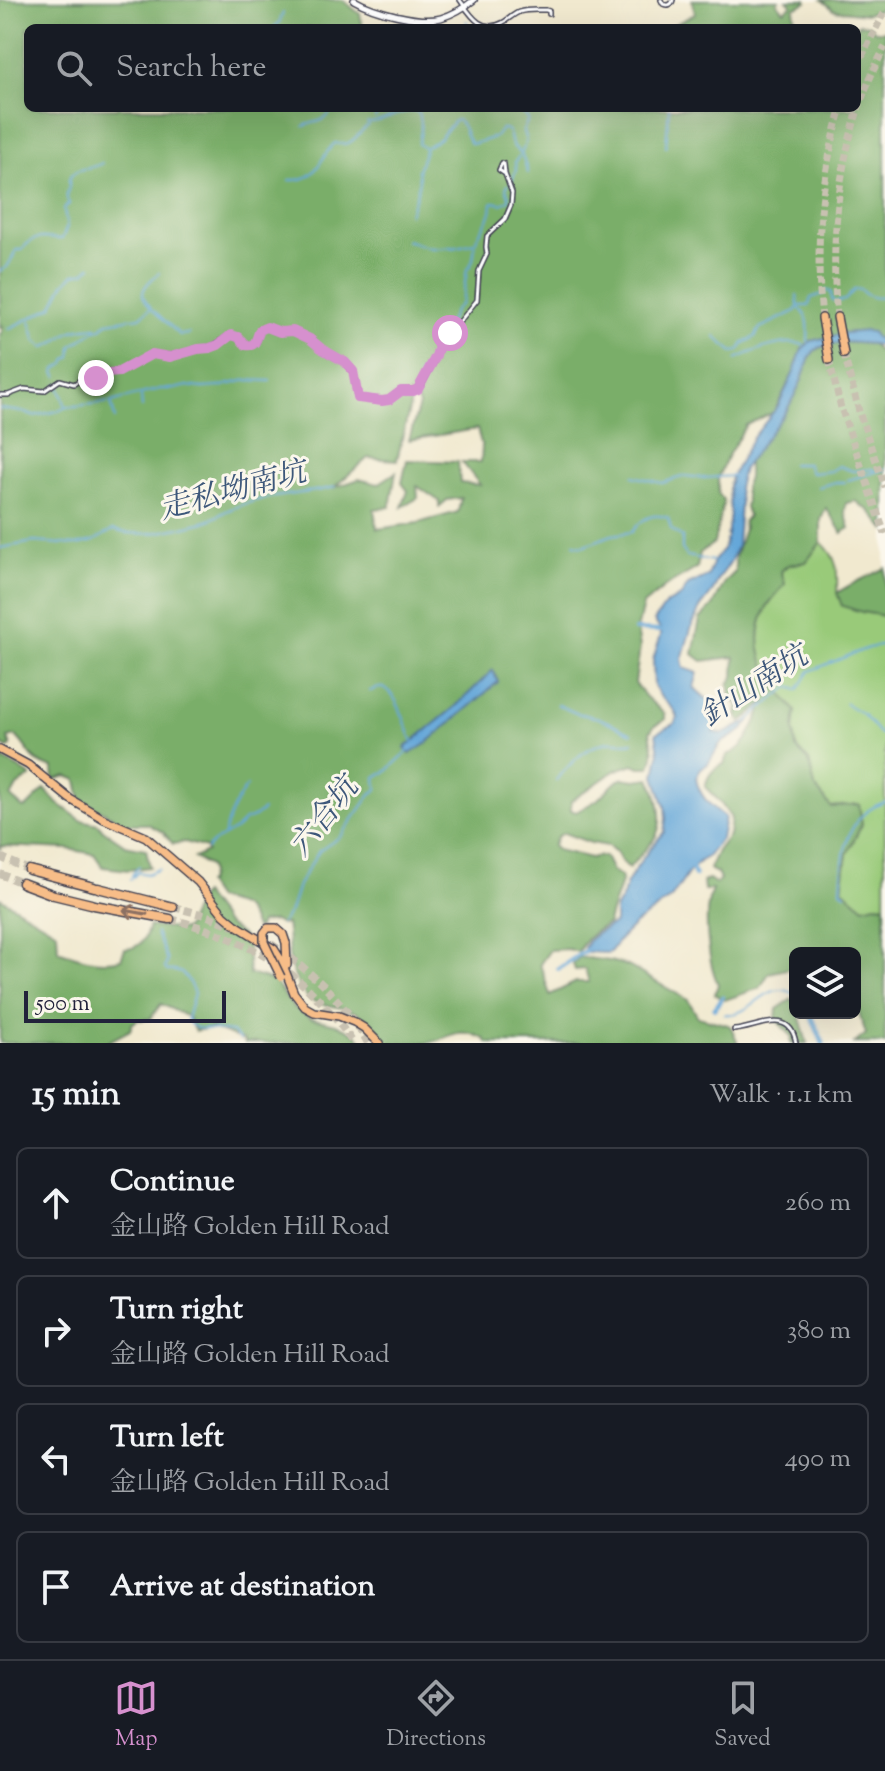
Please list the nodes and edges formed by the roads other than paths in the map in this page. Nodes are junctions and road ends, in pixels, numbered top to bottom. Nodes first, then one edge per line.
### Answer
1 (354, 0) edge
2 (460, 0) edge
3 (474, 0) edge
4 (661, 0) edge
5 (673, 0) edge
6 (465, 7) junction
7 (549, 14) dead end
8 (483, 24) edge
9 (497, 24) edge
10 (505, 174) dead end
11 (837, 317) tunnel mouth
12 (822, 318) tunnel mouth
13 (844, 354) tunnel mouth
14 (829, 360) tunnel mouth
15 (0, 395) edge
16 (0, 750) edge
17 (29, 870) tunnel mouth
18 (22, 883) tunnel mouth
19 (173, 907) tunnel mouth
20 (170, 919) tunnel mouth
21 (294, 993) junction
22 (308, 1010) junction
23 (734, 1030) dead end
24 (379, 1043) edge
25 (796, 1043) edge

1 - 6 street
2 - 6 street
3 - 6 street
4 - 5 street
6 - 8 street
7 - 9 street
10 - 15 street
11 - 13 main road
12 - 14 main road
16 - 21 main road
17 - 19 highway
20 -> 18 highway
21 - 22 main road
21 - 22 main road, bridge
22 - 24 main road
23 - 25 street

